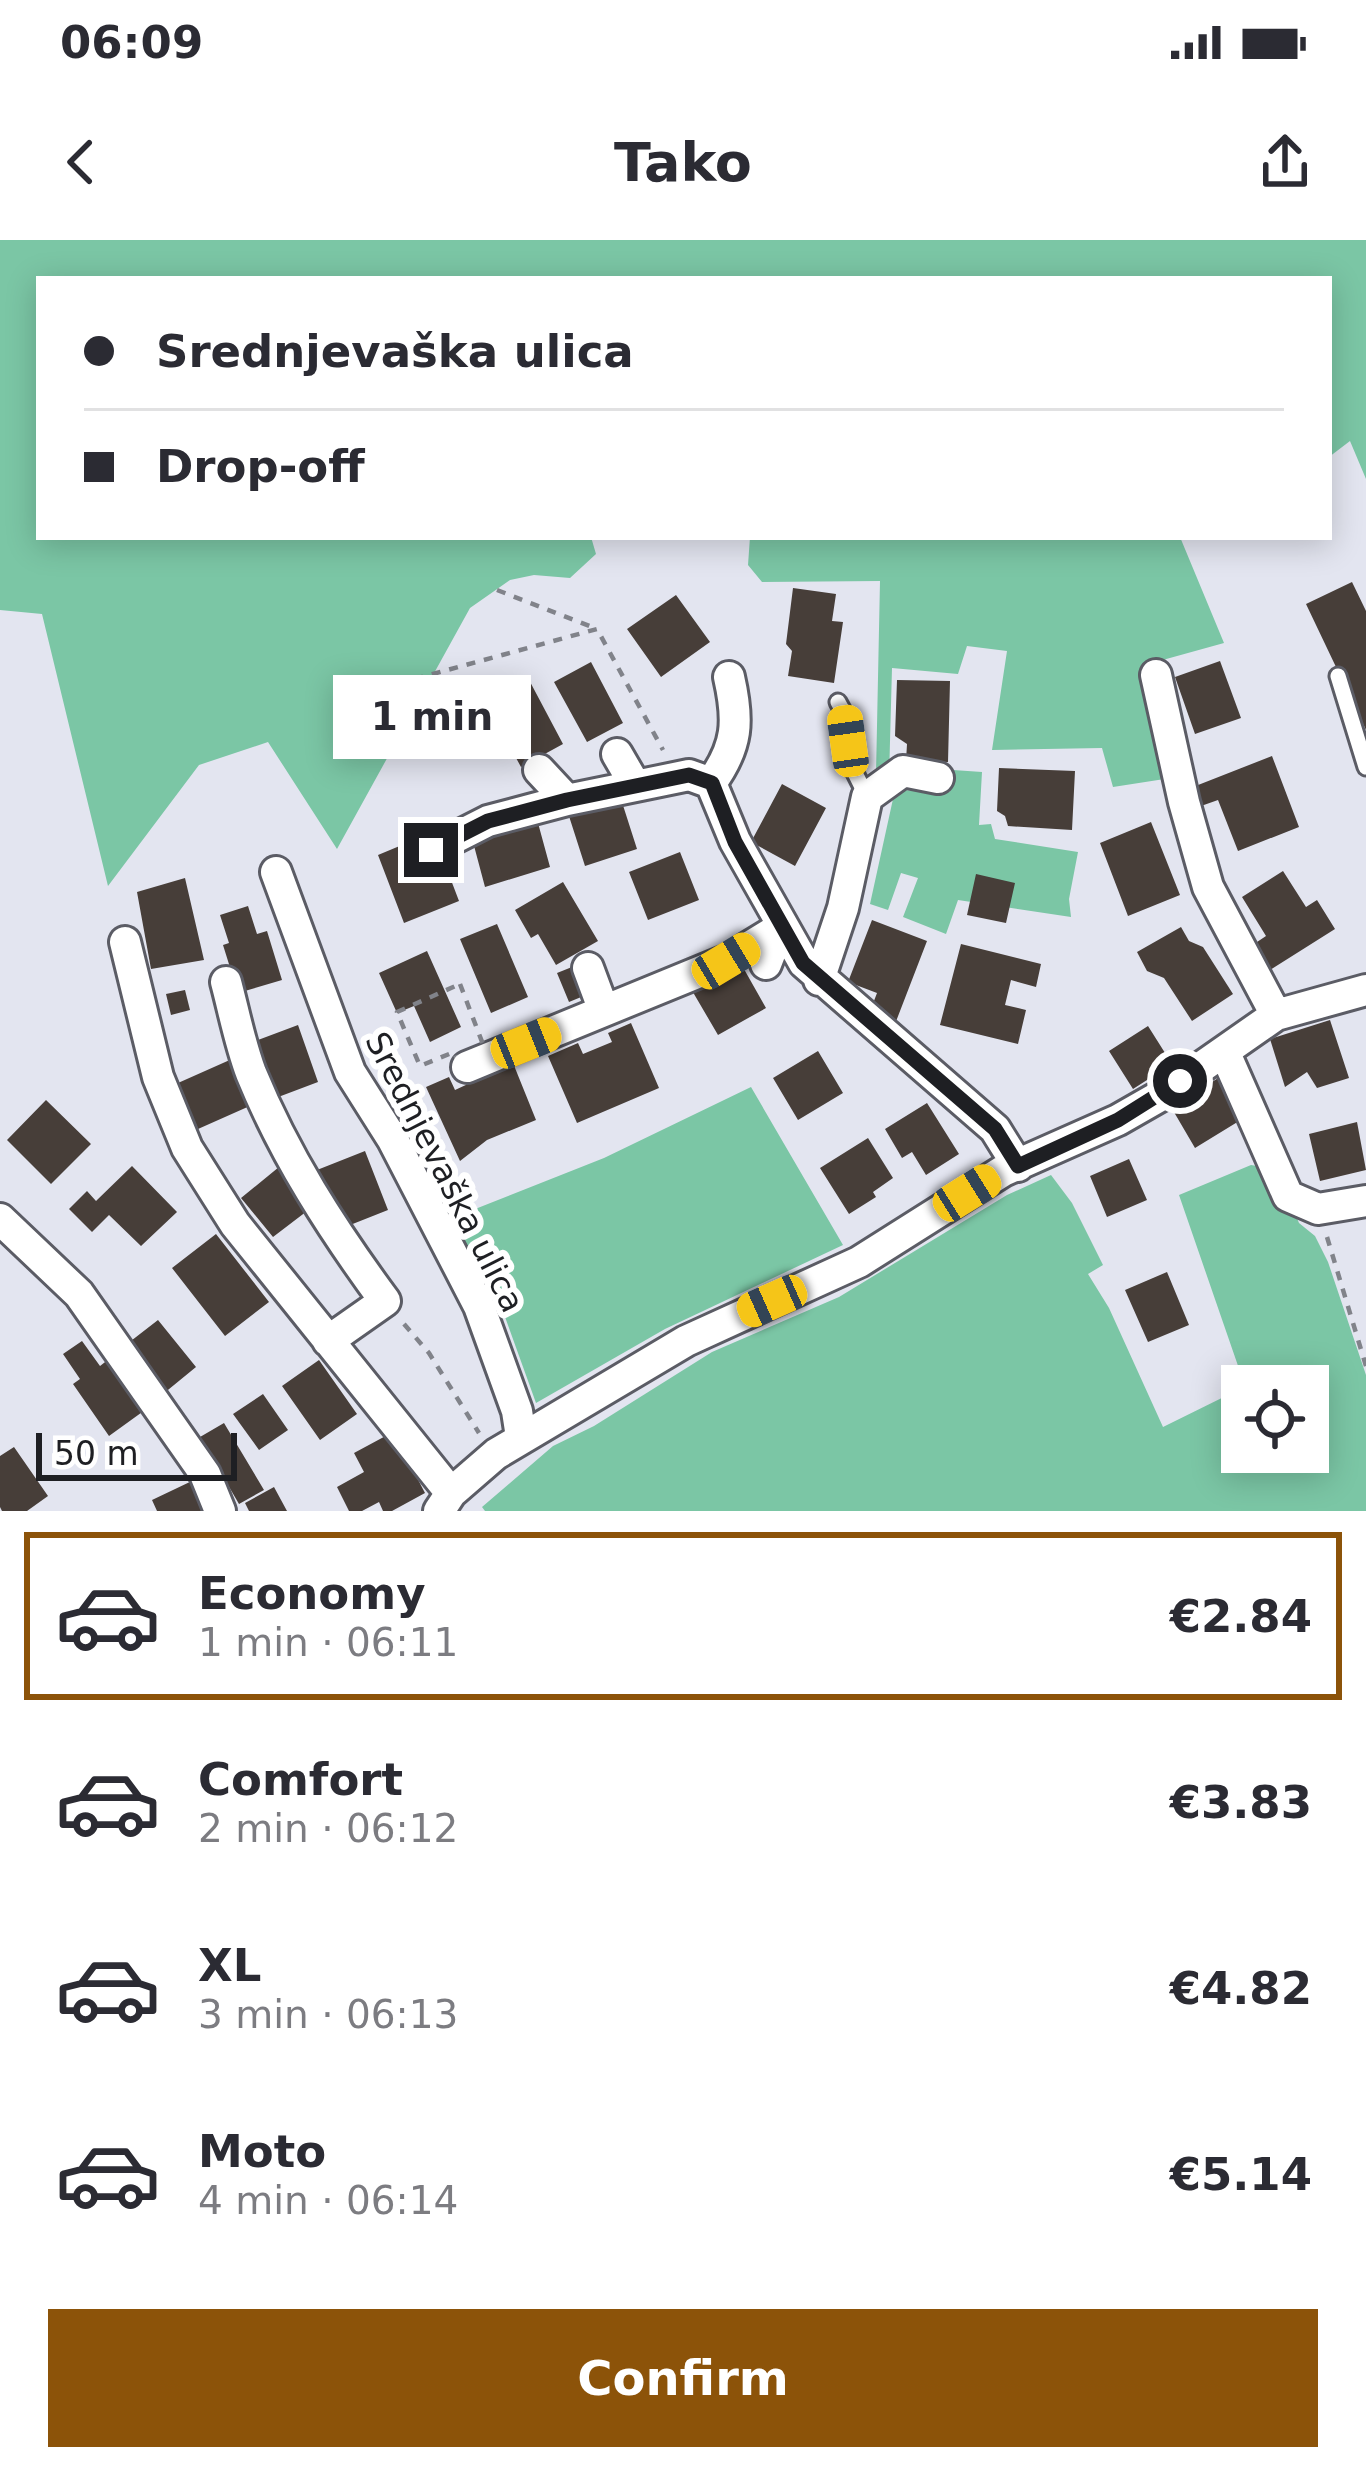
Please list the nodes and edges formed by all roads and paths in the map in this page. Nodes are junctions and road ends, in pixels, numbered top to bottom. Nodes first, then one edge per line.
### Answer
1 (497, 590) dead end
2 (597, 629) junction
3 (1156, 675) dead end
4 (1338, 676) dead end
5 (729, 677) dead end
6 (345, 698) dead end
7 (838, 702) dead end
8 (617, 754) dead end
9 (1366, 767) edge
10 (539, 770) dead end
11 (938, 778) dead end
12 (700, 779) junction
13 (635, 785) junction
14 (867, 797) junction
15 (567, 800) junction
16 (431, 850) dead end
17 (276, 872) dead end
18 (780, 928) junction
19 (124, 942) dead end
20 (766, 964) dead end
21 (588, 968) dead end
22 (819, 980) junction
23 (226, 982) dead end
24 (1366, 990) edge
25 (604, 1011) junction
26 (1276, 1016) junction
27 (1225, 1053) junction
28 (467, 1067) junction
29 (1018, 1166) junction
30 (1366, 1201) edge
31 (1318, 1209) junction
32 (0, 1219) edge
33 (385, 1301) junction
34 (328, 1341) junction
35 (1366, 1366) edge
36 (521, 1437) junction
37 (494, 1456) junction
38 (445, 1502) edge
39 (220, 1511) edge

1 - 2 path
2 - 6 path
2 - 12 path
3 - 26 street
4 - 9 lane
5 - 12 street
7 - 14 lane
8 - 13 street
10 - 15 street
11 - 14 street
12 - 13 street
12 - 18 street
13 - 15 street
14 - 22 street
15 - 16 street
17 - 36 street, Srednjevaška ulica
18 - 20 street
18 - 22 street
18 - 25 street, Srednjevaška ulica
19 - 34 street
21 - 25 street
22 - 29 street
23 - 33 street
24 - 26 street
25 - 28 street, Srednjevaška ulica
26 - 27 street
27 - 29 street
27 - 31 street
28 - 28 path
29 - 36 street
30 - 31 street
31 - 35 path
32 - 39 street
33 - 34 street
33 - 37 path
34 - 38 street
36 - 37 street
37 - 38 street

